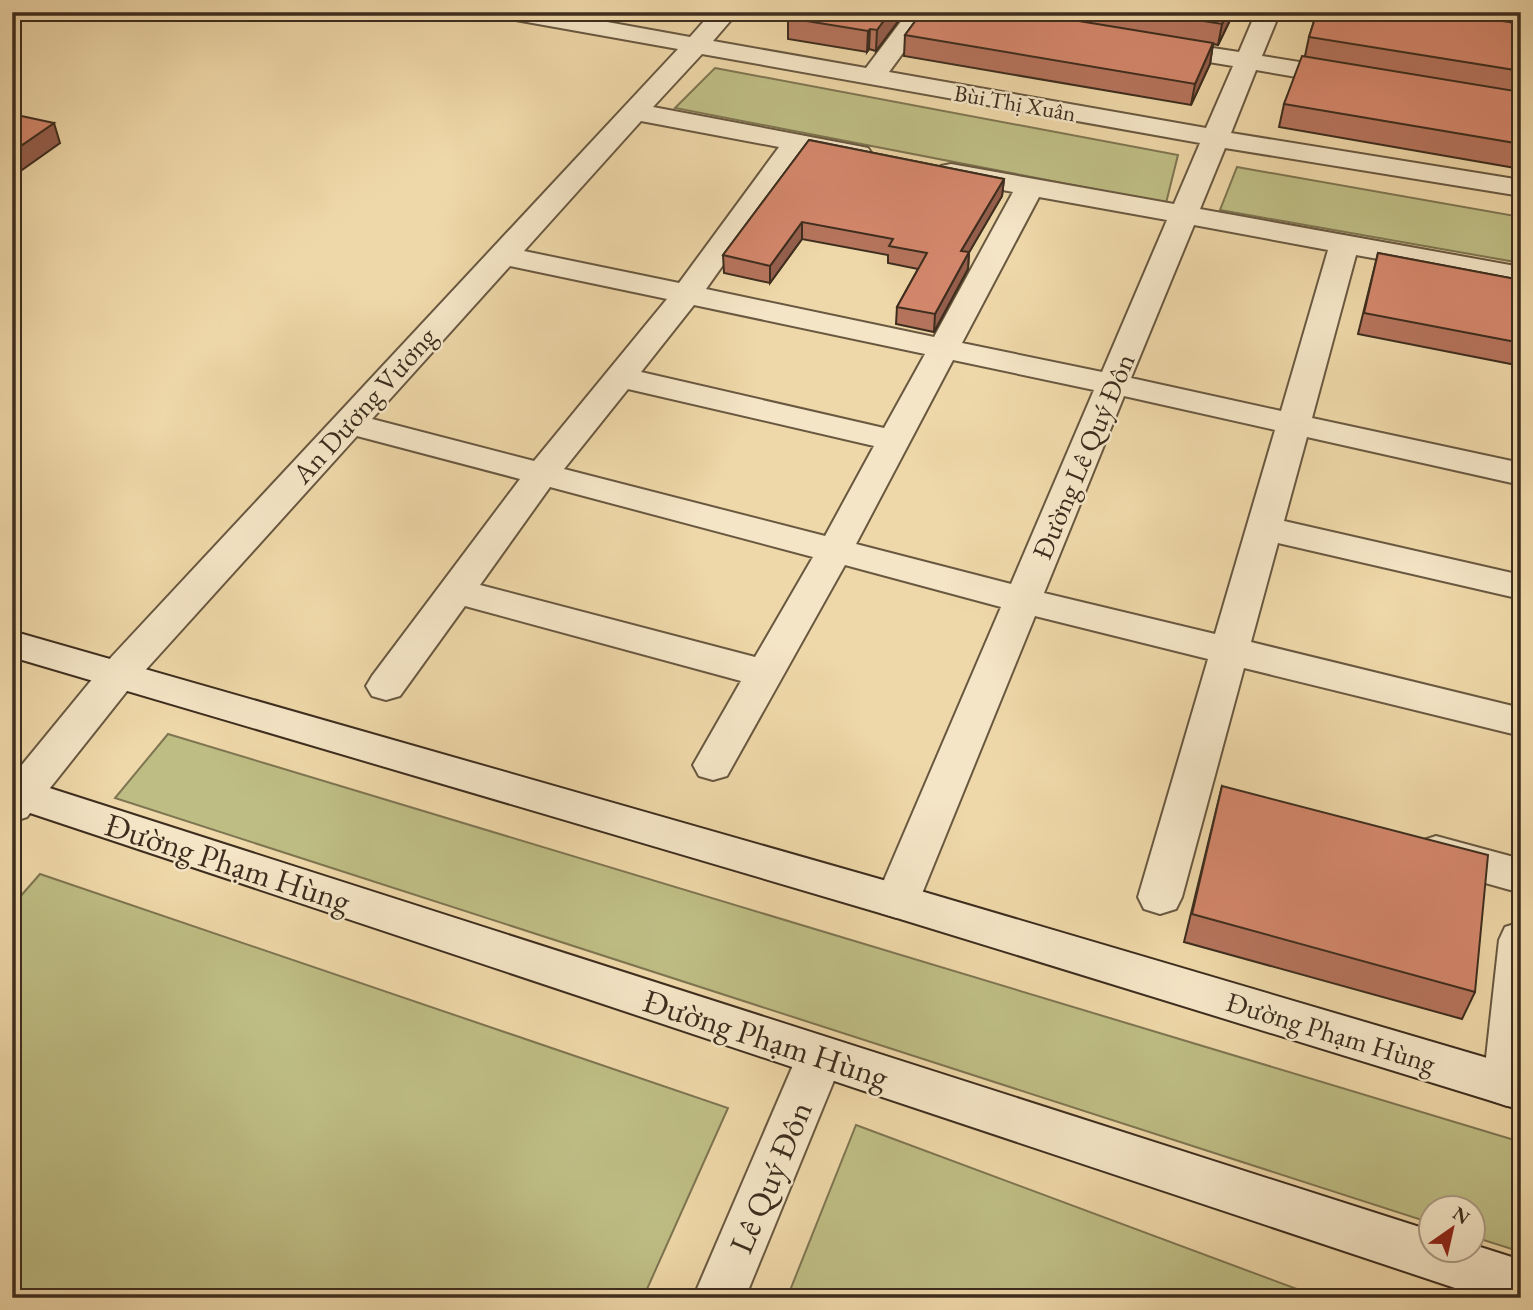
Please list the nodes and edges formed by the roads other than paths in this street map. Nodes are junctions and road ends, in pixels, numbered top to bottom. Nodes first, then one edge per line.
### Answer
1 (510, 12) edge
2 (726, 12) edge
3 (921, 12) edge
4 (1268, 12) edge
5 (1141, 43) edge
6 (695, 45) junction
7 (1247, 61) junction
8 (871, 78) junction
9 (1370, 81) edge
10 (633, 111) junction
11 (1215, 138) junction
12 (796, 142) junction
13 (887, 159) edge
14 (926, 167) edge
15 (1030, 187) junction
16 (1521, 188) edge
17 (1183, 216) junction
18 (1344, 244) junction
19 (502, 255) junction
20 (1521, 276) edge
21 (687, 294) junction
22 (945, 348) junction
23 (620, 377) junction
24 (1113, 384) junction
25 (348, 423) junction
26 (1291, 423) junction
27 (894, 441) junction
28 (542, 474) junction
29 (1521, 474) edge
30 (1262, 528) junction
31 (835, 550) junction
32 (1521, 587) edge
33 (456, 591) junction
34 (1023, 600) junction
35 (12, 644) edge
36 (1229, 650) junction
37 (766, 674) junction
38 (117, 676) junction
39 (386, 685) dead end
40 (1521, 722) edge
41 (713, 765) dead end
42 (1190, 789) junction
43 (16, 797) edge
44 (1230, 799) edge
45 (1402, 844) edge
46 (1521, 876) edge
47 (1160, 897) dead end
48 (897, 901) junction
49 (1521, 940) edge
50 (820, 1056) junction
51 (1514, 1087) edge
52 (1521, 1285) edge
53 (719, 1298) edge

1 - 6 street, Bùi Thị Xuân
2 - 6 street, An Dương Vương
3 - 8 street
4 - 7 street, Đường Lê Quý Đôn
5 - 7 street
6 - 8 street, Bùi Thị Xuân
6 - 10 street, An Dương Vương
7 - 9 street
7 - 11 street, Đường Lê Quý Đôn
8 - 11 street, Bùi Thị Xuân
10 - 12 street
10 - 19 street, An Dương Vương
11 - 16 street, Bùi Thị Xuân
11 - 17 street, Đường Lê Quý Đôn
12 - 13 street
12 - 21 street
14 - 15 street
15 - 17 street
15 - 22 street
17 - 18 street
17 - 24 street, Đường Lê Quý Đôn
18 - 20 street
18 - 26 street
19 - 21 street
19 - 25 street, An Dương Vương
21 - 22 street
21 - 23 street
22 - 24 street
22 - 27 street
23 - 27 street
23 - 28 street
24 - 26 street
24 - 34 street, Đường Lê Quý Đôn
25 - 28 street
25 - 38 street, An Dương Vương
26 - 29 street
26 - 30 street
27 - 31 street
28 - 31 street
28 - 33 street
30 - 32 street
30 - 36 street
31 - 34 street
31 - 37 street
33 - 37 street
33 - 39 street
34 - 36 street
34 - 48 street, Đường Lê Quý Đôn
35 - 38 street, Đường Phạm Hùng
36 - 40 street
36 - 42 street
37 - 41 street
38 - 43 street, An Dương Vương
38 - 48 street, Đường Phạm Hùng
42 - 44 street
42 - 47 street
43 - 50 street, Đường Phạm Hùng
45 - 46 street
48 - 51 street, Đường Phạm Hùng
49 - 51 street
50 - 52 street, Đường Phạm Hùng
50 - 53 street, Lê Quý Đôn

